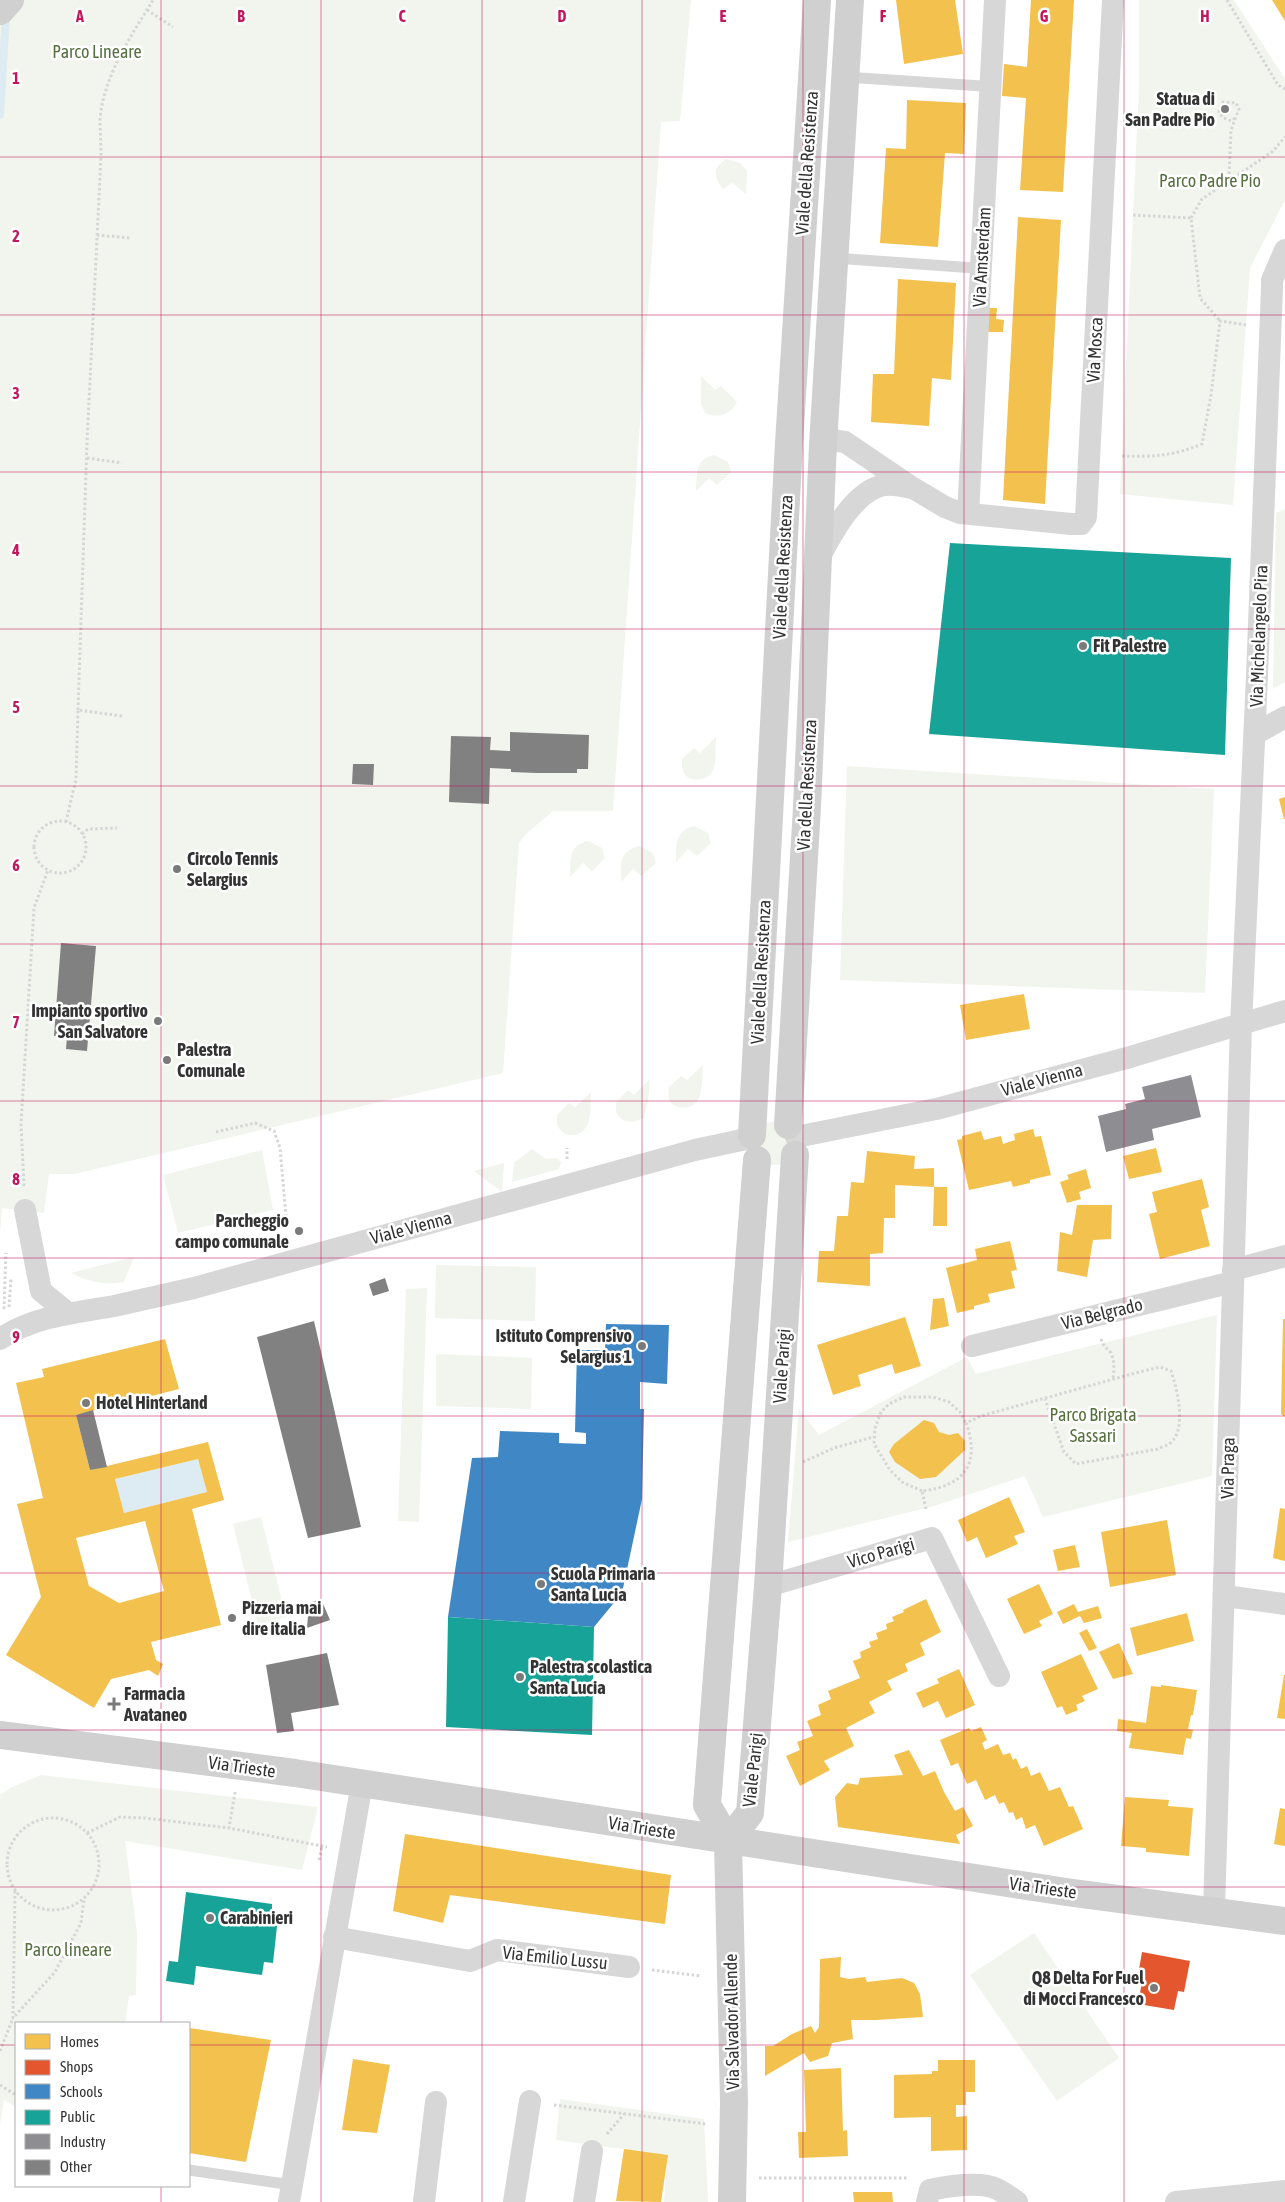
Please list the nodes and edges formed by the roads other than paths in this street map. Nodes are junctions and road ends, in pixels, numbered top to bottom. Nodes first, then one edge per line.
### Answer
1 (10, 0) edge
2 (817, 0) edge
3 (850, 0) edge
4 (995, 0) edge
5 (1113, 0) edge
6 (0, 11) edge
7 (845, 77) junction
8 (982, 86) dead end
9 (1285, 250) edge
10 (834, 258) junction
11 (975, 268) dead end
12 (823, 442) junction
13 (913, 488) junction
14 (968, 514) junction
15 (818, 560) junction
16 (1285, 717) edge
17 (1255, 734) junction
18 (1285, 1011) edge
19 (1241, 1025) junction
20 (793, 1139) junction
21 (754, 1144) junction
22 (25, 1210) road end
23 (1285, 1256) edge
24 (1233, 1276) junction
25 (69, 1314) junction
26 (0, 1338) edge
27 (972, 1346) dead end
28 (768, 1586) junction
29 (1225, 1596) junction
30 (1285, 1604) edge
31 (999, 1676) dead end
32 (0, 1735) edge
33 (362, 1783) junction
34 (728, 1841) junction
35 (1214, 1910) junction
36 (1285, 1921) edge
37 (334, 1937) junction
38 (629, 1967) road end
39 (530, 2101) road end
40 (436, 2102) dead end
41 (592, 2152) dead end
42 (190, 2170) edge
43 (733, 2190) edge
44 (1285, 2191) edge
45 (290, 2194) edge
46 (928, 2196) edge
47 (424, 2202) edge
48 (514, 2202) edge
49 (584, 2202) edge
50 (1017, 2202) edge
51 (1176, 2202) edge

1 - 6 street
2 - 21 street, Viale della Resistenza
3 - 7 street, Viale della Resistenza
4 - 14 street, Via Amsterdam
5 - 14 street, Via Mosca
7 - 8 lane
7 - 10 street, Viale della Resistenza
9 - 17 street, Via Michelangelo Pira
10 - 11 lane
10 - 12 street, Viale della Resistenza
12 - 13 street, Via Mosca
12 - 15 street, Via della Resistenza
13 - 14 street, Via Mosca
13 - 15 street, Via Mosca
15 - 20 street, Via della Resistenza
16 - 17 street
17 - 19 street, Via Michelangelo Pira
18 - 19 street, Viale Vienna
19 - 20 street, Viale Vienna
19 - 24 street, Via Praga
20 - 21 street
20 - 21 street
20 - 28 street, Viale Parigi
21 - 25 street, Viale Vienna
21 - 34 street
22 - 25 street
23 - 24 street, Via Belgrado
24 - 27 street, Via Belgrado
24 - 29 street, Via Praga
25 - 26 street, Viale Vienna
28 - 31 street, Vico Parigi
28 - 34 street, Viale Parigi
29 - 30 street
29 - 35 street, Via Praga
32 - 33 street, Via Trieste
33 - 34 street, Via Trieste
33 - 37 street
34 - 35 street, Via Trieste
34 - 43 street, Via Salvador Allende
35 - 36 street, Via Trieste
37 - 38 street, Via Emilio Lussu
37 - 45 street
39 - 48 street
40 - 47 street
41 - 49 street
42 - 45 lane
44 - 51 street
46 - 50 street

